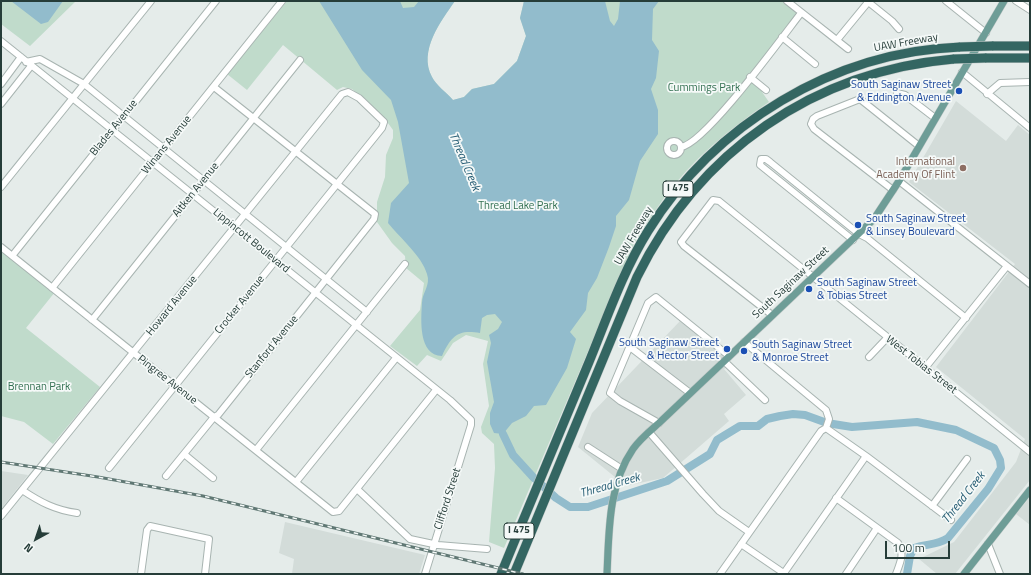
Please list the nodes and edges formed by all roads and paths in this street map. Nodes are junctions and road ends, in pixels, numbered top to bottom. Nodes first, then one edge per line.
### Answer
1 (151, 1) edge
2 (216, 1) edge
3 (282, 1) edge
4 (787, 1) edge
5 (868, 1) edge
6 (946, 1) edge
7 (1004, 1) edge
8 (1016, 1) edge
9 (1030, 10) edge
10 (801, 13) junction
11 (898, 29) dead end
12 (986, 33) junction
13 (782, 37) junction
14 (837, 40) junction
15 (1, 41) edge
16 (1030, 46) edge
17 (848, 49) dead end
18 (1030, 58) edge
19 (23, 60) junction
20 (300, 60) dead end
21 (815, 64) dead end
22 (32, 66) junction
23 (962, 72) junction
24 (750, 77) junction
25 (1030, 82) edge
26 (1, 84) edge
27 (84, 84) junction
28 (214, 87) junction
29 (766, 90) dead end
30 (897, 93) dead end
31 (342, 94) joint
32 (987, 94) junction
33 (72, 100) junction
34 (1, 104) edge
35 (124, 116) junction
36 (255, 118) junction
37 (935, 118) junction
38 (1030, 128) edge
39 (112, 130) junction
40 (919, 146) junction
41 (681, 147) dead end
42 (163, 149) junction
43 (295, 152) junction
44 (153, 163) junction
45 (204, 181) junction
46 (899, 181) junction
47 (337, 184) junction
48 (1, 187) edge
49 (805, 190) junction
50 (893, 190) junction
51 (193, 195) junction
52 (800, 196) junction
53 (245, 214) junction
54 (235, 228) junction
55 (856, 237) junction
56 (1, 247) edge
57 (287, 247) junction
58 (12, 256) junction
59 (276, 261) junction
60 (405, 264) dead end
61 (1007, 266) junction
62 (813, 277) junction
63 (327, 279) junction
64 (1030, 284) edge
65 (52, 288) junction
66 (315, 293) junction
67 (367, 312) junction
68 (772, 316) junction
69 (966, 318) junction
70 (92, 320) junction
71 (356, 325) junction
72 (887, 338) junction
73 (744, 342) junction
74 (630, 347) junction
75 (134, 354) junction
76 (869, 357) dead end
77 (396, 358) junction
78 (726, 359) junction
79 (925, 368) junction
80 (175, 386) junction
81 (436, 390) junction
82 (690, 394) junction
83 (765, 400) dead end
84 (214, 417) junction
85 (659, 423) junction
86 (471, 425) joint
87 (826, 428) junction
88 (649, 432) junction
89 (588, 447) dead end
90 (256, 450) junction
91 (1030, 452) edge
92 (184, 454) junction
93 (866, 456) junction
94 (967, 459) dead end
95 (109, 468) dead end
96 (622, 469) junction
97 (166, 476) dead end
98 (213, 478) dead end
99 (296, 482) junction
100 (357, 489) junction
101 (22, 490) junction
102 (1030, 490) edge
103 (836, 498) junction
104 (932, 506) junction
105 (77, 513) dead end
106 (1, 516) edge
107 (951, 520) dead end
108 (877, 528) junction
109 (749, 532) junction
110 (433, 544) junction
111 (741, 544) junction
112 (988, 544) junction
113 (487, 549) dead end
114 (785, 573) edge
115 (141, 574) edge
116 (205, 574) edge
117 (424, 574) edge
118 (501, 574) edge
119 (514, 574) edge
120 (607, 574) edge
121 (720, 574) edge
122 (846, 574) edge
123 (896, 574) edge
124 (964, 574) edge
125 (1000, 574) edge

1 - 27 street
2 - 35 street, Blades Avenue
3 - 28 street, Winans Avenue
4 - 10 street
5 - 11 street
5 - 14 street
6 - 12 street
7 - 12 main road, South Saginaw Street
8 - 9 street
10 - 13 street
10 - 14 street
12 - 23 main road, South Saginaw Street
13 - 21 street
13 - 24 street
14 - 17 street
15 - 19 street, Lippincott Boulevard
16 - 118 highway, UAW Freeway / I 475, bridge
18 - 119 highway, UAW Freeway / I 475, bridge
19 - 22 street, Lippincott Boulevard
19 - 26 street
19 - 27 street, Lippincott Boulevard
20 - 36 street, Aitken Avenue
22 - 33 street, Lippincott Boulevard
22 - 34 street
23 - 32 street
23 - 37 main road, South Saginaw Street
24 - 29 street
24 - 41 street
25 - 32 street
27 - 33 street
27 - 35 street, Lippincott Boulevard
28 - 36 street
28 - 42 street, Winans Avenue
30 - 37 street
31 - 43 street, Howard Avenue
31 - 47 street, Crocker Avenue
32 - 38 street
33 - 39 street, Lippincott Boulevard
33 - 48 street
35 - 39 street, Blades Avenue
35 - 42 street, Lippincott Boulevard
36 - 43 street
36 - 45 street, Aitken Avenue
37 - 40 main road, South Saginaw Street
39 - 44 street, Lippincott Boulevard
39 - 58 street, Blades Avenue
40 - 46 main road, South Saginaw Street
40 - 50 street
42 - 44 street, Winans Avenue
42 - 45 street, Lippincott Boulevard
43 - 47 street
43 - 53 street, Howard Avenue
44 - 51 street, Lippincott Boulevard
44 - 65 street, Winans Avenue
45 - 51 street, Aitken Avenue
45 - 53 street, Lippincott Boulevard
46 - 50 main road, South Saginaw Street
46 - 61 street
47 - 57 street, Crocker Avenue
47 - 63 street, Stanford Avenue
49 - 52 street
49 - 52 street
49 - 55 street
50 - 55 main road, South Saginaw Street
51 - 54 street, Lippincott Boulevard
51 - 70 street, Aitken Avenue
52 - 55 street
53 - 54 street, Howard Avenue
53 - 57 street, Lippincott Boulevard
54 - 59 street, Lippincott Boulevard
54 - 75 street, Howard Avenue
55 - 62 main road, South Saginaw Street
55 - 69 street
56 - 58 street, Pingree Avenue
57 - 59 street, Crocker Avenue
57 - 63 street, Lippincott Boulevard
58 - 65 street, Pingree Avenue
59 - 66 street, Lippincott Boulevard
59 - 80 street, Crocker Avenue
60 - 67 street
61 - 64 street
61 - 69 street
62 - 68 main road, South Saginaw Street
62 - 68 street, West Tobias Street
62 - 72 street, West Tobias Street
63 - 66 street, Stanford Avenue
63 - 67 street, Lippincott Boulevard
65 - 70 street, Pingree Avenue
66 - 71 street, Lippincott Boulevard
66 - 84 street, Stanford Avenue
67 - 71 street
68 - 73 main road, South Saginaw Street
69 - 79 street
70 - 75 street, Pingree Avenue
71 - 77 street, Lippincott Boulevard
71 - 90 street
72 - 76 street
72 - 79 street, West Tobias Street
73 - 78 main road, South Saginaw Street
73 - 87 street
74 - 78 street
74 - 82 street
74 - 85 street
75 - 80 street, Pingree Avenue
75 - 101 street, Howard Avenue
77 - 81 street, Lippincott Boulevard
77 - 99 street
78 - 82 main road, South Saginaw Street
78 - 83 street
79 - 91 street, West Tobias Street
80 - 84 street, Pingree Avenue
80 - 95 street, Crocker Avenue
81 - 86 street, Lippincott Boulevard
81 - 100 street
82 - 85 main road, South Saginaw Street
84 - 90 street, Pingree Avenue
84 - 92 street, Stanford Avenue
85 - 88 main road, South Saginaw Street
86 - 110 street, Clifford Street
87 - 93 street
87 - 109 street
88 - 96 main road, South Saginaw Street
88 - 109 street
89 - 96 street
90 - 99 street, Pingree Avenue
92 - 97 street, Stanford Avenue
92 - 98 street
93 - 103 street
93 - 104 street
94 - 104 street
96 - 120 main road, South Saginaw Street
99 - 100 street, Pingree Avenue
100 - 110 street
101 - 105 street
101 - 106 street, Howard Avenue
102 - 112 main road
103 - 108 street
103 - 114 street
104 - 107 street
108 - 122 street
108 - 123 street
109 - 111 street
110 - 113 street
110 - 117 street, Clifford Street
111 - 114 street
111 - 121 street
112 - 124 main road
112 - 125 street
115 - 116 street

